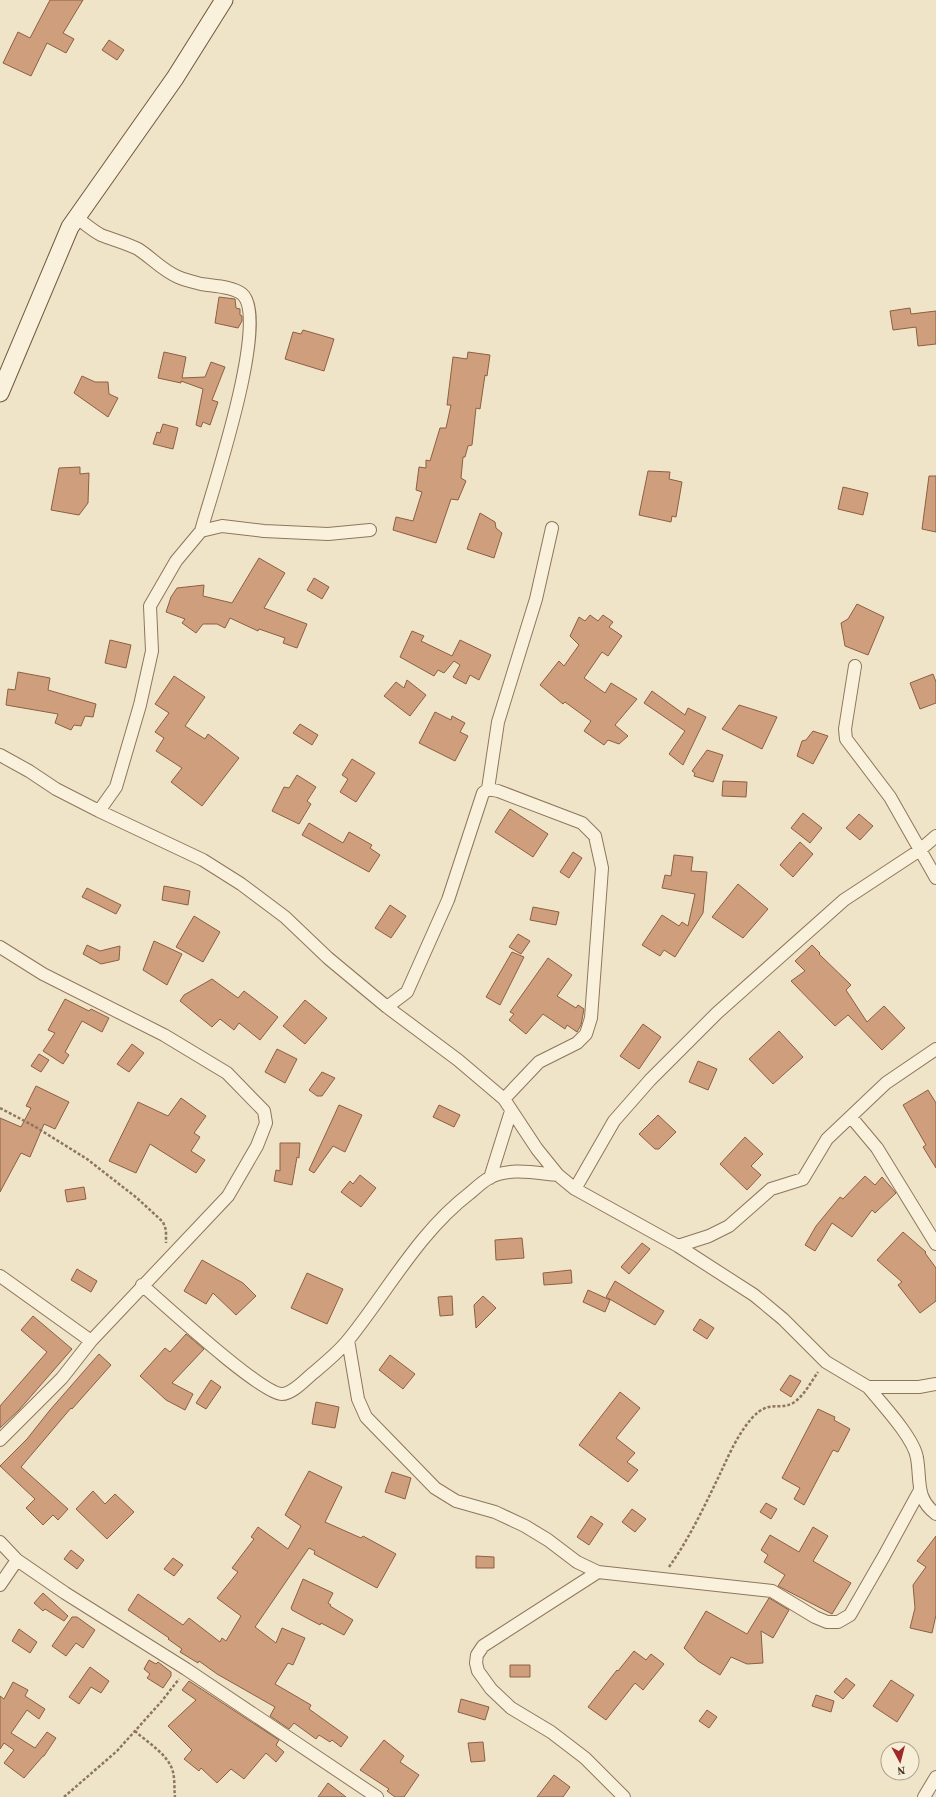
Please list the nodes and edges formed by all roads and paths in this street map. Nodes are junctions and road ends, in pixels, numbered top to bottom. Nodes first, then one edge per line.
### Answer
1 (224, 0) edge
2 (76, 218) junction
3 (0, 393) edge
4 (552, 528) dead end
5 (370, 530) dead end
6 (201, 531) junction
7 (855, 666) dead end
8 (0, 755) edge
9 (488, 789) junction
10 (99, 811) junction
11 (936, 836) edge
12 (920, 850) junction
13 (936, 878) edge
14 (0, 946) edge
15 (387, 1007) junction
16 (936, 1049) edge
17 (504, 1099) junction
18 (0, 1108) edge
19 (512, 1111) junction
20 (851, 1117) junction
21 (558, 1175) junction
22 (490, 1178) junction
23 (575, 1189) junction
24 (936, 1244) edge
25 (678, 1246) junction
26 (163, 1264) junction
27 (0, 1276) edge
28 (142, 1286) junction
29 (348, 1340) junction
30 (91, 1341) junction
31 (826, 1362) junction
32 (936, 1384) edge
33 (868, 1387) junction
34 (0, 1440) edge
35 (920, 1490) junction
36 (936, 1514) edge
37 (0, 1542) edge
38 (17, 1560) junction
39 (598, 1572) junction
40 (660, 1579) junction
41 (0, 1585) edge
42 (186, 1669) junction
43 (135, 1731) junction
44 (936, 1777) edge
45 (64, 1797) edge
46 (175, 1797) edge
47 (377, 1797) edge
48 (624, 1797) edge
49 (924, 1797) edge

1 - 2 main road
2 - 3 main road
2 - 6 street
4 - 9 street
5 - 6 street
6 - 10 street
7 - 12 street
8 - 10 street
9 - 15 street
9 - 17 street
10 - 15 street
11 - 12 street
12 - 13 street
12 - 23 street
14 - 26 street
15 - 17 street
16 - 20 street
17 - 19 street
18 - 26 path
19 - 21 street
19 - 22 street
20 - 24 street
20 - 25 street
21 - 22 street
21 - 23 street
22 - 29 street
23 - 25 street
25 - 31 street
26 - 28 street
27 - 30 street
28 - 29 street
28 - 30 street
29 - 39 street
30 - 34 street
31 - 33 street
31 - 40 path
32 - 33 street
33 - 35 street
35 - 36 street
35 - 40 street
37 - 38 street
38 - 41 street
38 - 42 street
39 - 40 street
39 - 48 street
42 - 43 path
42 - 47 street
43 - 45 path
43 - 46 path
44 - 49 street

